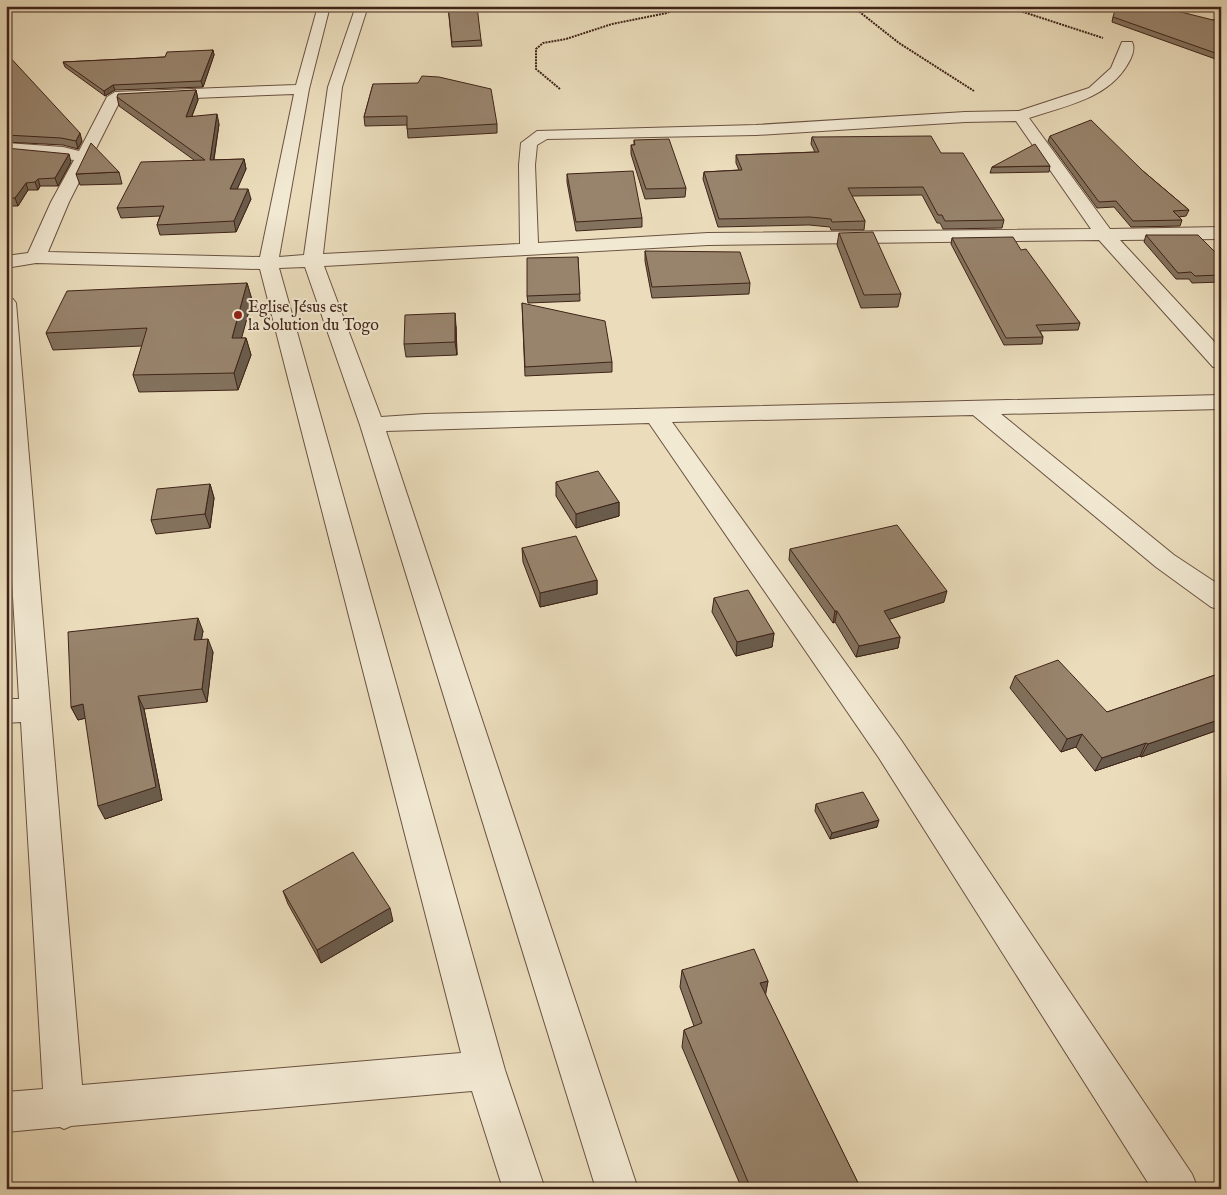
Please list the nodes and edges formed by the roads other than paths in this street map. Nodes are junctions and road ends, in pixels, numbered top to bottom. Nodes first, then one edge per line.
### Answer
1 (324, 6) edge
2 (362, 6) edge
3 (1127, 45) road end
4 (302, 89) junction
5 (1020, 116) junction
6 (6, 148) edge
7 (84, 156) junction
8 (1106, 234) junction
9 (1221, 234) edge
10 (529, 248) junction
11 (36, 257) junction
12 (312, 261) junction
13 (6, 262) edge
14 (268, 263) junction
15 (6, 303) edge
16 (1221, 362) edge
17 (1221, 402) edge
18 (979, 408) junction
19 (10, 415) edge
20 (657, 417) junction
21 (372, 425) junction
22 (1221, 600) edge
23 (21, 711) edge
24 (485, 1070) junction
25 (64, 1109) junction
26 (6, 1112) edge
27 (524, 1189) edge
28 (617, 1189) edge
29 (1177, 1189) edge

1 - 4 street
2 - 12 street
3 - 5 street
4 - 7 street
4 - 14 street
5 - 8 street
5 - 10 street
6 - 7 street
7 - 11 street
8 - 9 street
8 - 10 street
8 - 16 street
10 - 12 street
11 - 13 street
11 - 14 street
12 - 14 street
12 - 21 street
14 - 24 street
15 - 19 street
17 - 18 street
18 - 20 street
18 - 22 street
19 - 23 street
20 - 21 street
20 - 29 street
21 - 28 street
23 - 25 street
24 - 25 street
24 - 27 street
25 - 26 street

